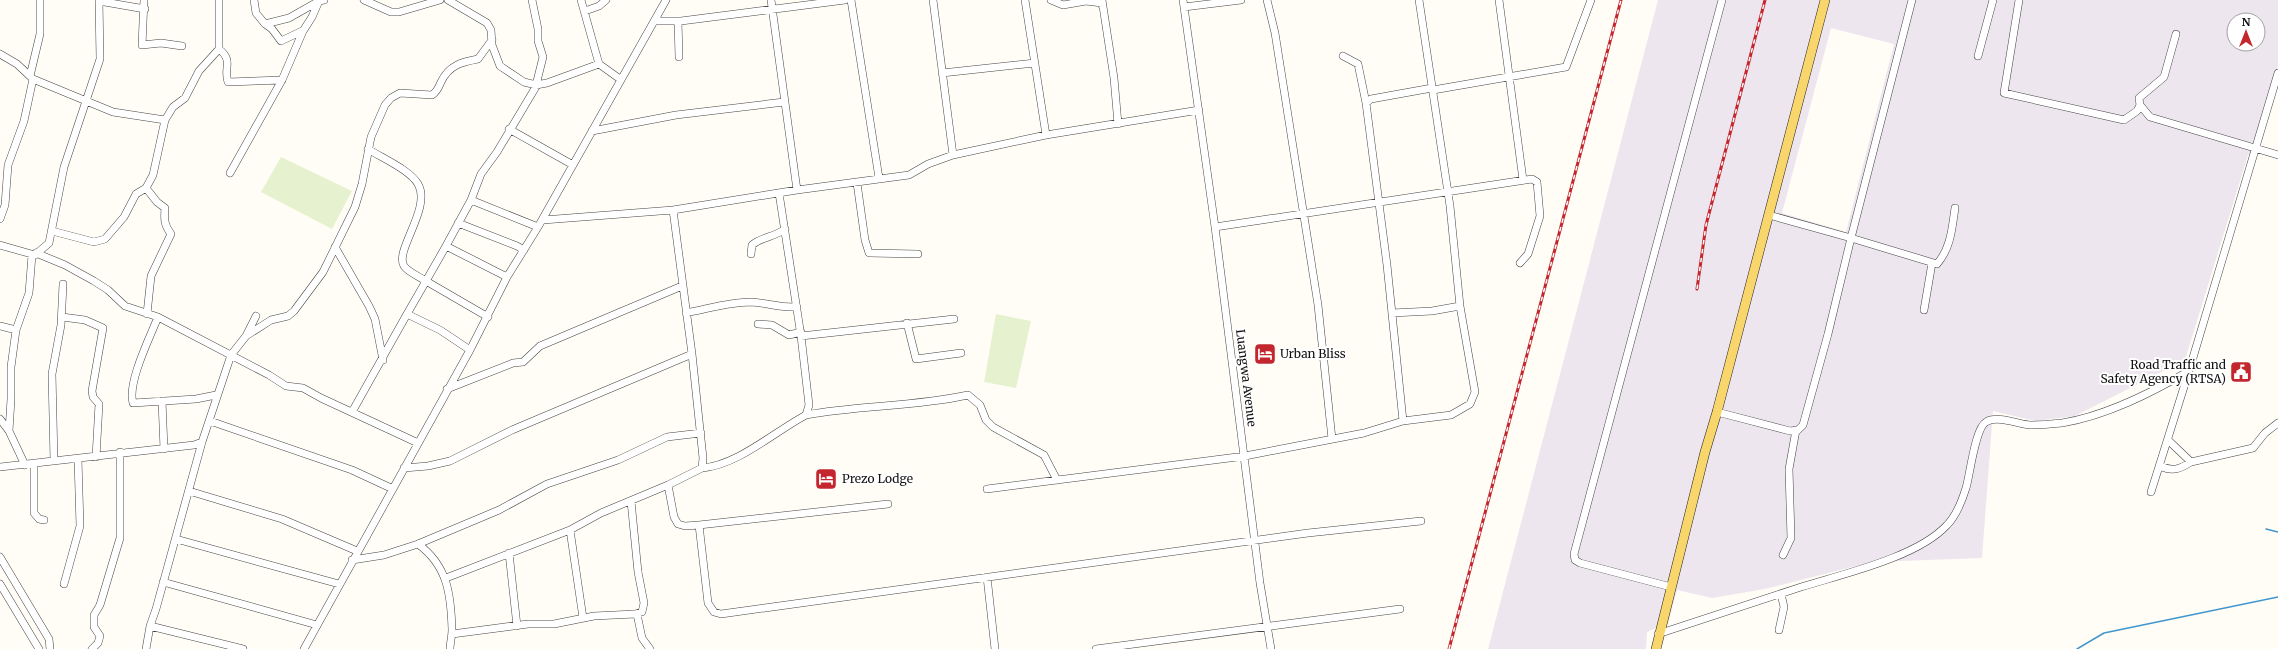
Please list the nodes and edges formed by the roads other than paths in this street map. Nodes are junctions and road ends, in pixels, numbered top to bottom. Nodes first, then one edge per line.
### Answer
1 (40, 0) edge
2 (144, 0) edge
3 (219, 0) edge
4 (254, 0) edge
5 (364, 0) edge
6 (440, 0) edge
7 (448, 0) edge
8 (532, 0) edge
9 (581, 0) edge
10 (606, 0) edge
11 (666, 0) edge
12 (771, 0) edge
13 (845, 0) edge
14 (852, 0) edge
15 (932, 0) edge
16 (1025, 0) edge
17 (1051, 0) edge
18 (1241, 0) edge
19 (1266, 0) edge
20 (1419, 0) edge
21 (1499, 0) edge
22 (1591, 0) edge
23 (1722, 0) edge
24 (1825, 0) edge
25 (1912, 0) edge
26 (1993, 0) edge
27 (2019, 0) edge
28 (99, 1) edge
29 (321, 1) edge
30 (1102, 2) edge
31 (1184, 3) edge
32 (145, 9) junction
33 (772, 10) junction
34 (584, 11) junction
35 (655, 21) junction
36 (678, 21) junction
37 (265, 24) junction
38 (303, 30) junction
39 (2176, 34) dead end
40 (492, 40) junction
41 (182, 46) dead end
42 (219, 49) junction
43 (0, 54) edge
44 (1343, 56) dead end
45 (1978, 56) dead end
46 (680, 57) dead end
47 (1035, 63) junction
48 (599, 64) junction
49 (942, 73) junction
50 (2278, 73) edge
51 (31, 77) junction
52 (1509, 77) junction
53 (620, 79) junction
54 (282, 80) junction
55 (536, 85) junction
56 (1433, 89) junction
57 (86, 100) junction
58 (784, 102) junction
59 (1366, 103) junction
60 (2140, 105) junction
61 (1199, 110) junction
62 (165, 120) junction
63 (1118, 124) junction
64 (509, 129) junction
65 (592, 130) junction
66 (1046, 135) junction
67 (368, 149) junction
68 (2256, 149) junction
69 (953, 155) junction
70 (2278, 155) edge
71 (573, 165) junction
72 (230, 173) dead end
73 (879, 178) junction
74 (1523, 180) junction
75 (857, 183) junction
76 (146, 188) junction
77 (797, 190) junction
78 (1447, 191) junction
79 (779, 193) junction
80 (471, 200) junction
81 (1379, 201) junction
82 (1955, 208) dead end
83 (673, 210) junction
84 (1302, 215) junction
85 (1770, 215) junction
86 (0, 219) edge
87 (543, 220) junction
88 (458, 223) junction
89 (538, 227) junction
90 (1215, 227) junction
91 (785, 229) junction
92 (52, 231) junction
93 (1851, 238) junction
94 (0, 245) edge
95 (446, 246) junction
96 (335, 247) junction
97 (524, 250) junction
98 (34, 254) junction
99 (751, 254) dead end
100 (918, 254) dead end
101 (1520, 263) dead end
102 (1932, 263) junction
103 (507, 278) junction
104 (426, 281) junction
105 (63, 284) dead end
106 (682, 286) junction
107 (1460, 306) junction
108 (797, 307) junction
109 (1924, 310) dead end
110 (1392, 312) junction
111 (686, 313) junction
112 (147, 314) junction
113 (407, 314) junction
114 (256, 316) dead end
115 (62, 317) junction
116 (158, 317) junction
117 (488, 317) junction
118 (954, 319) dead end
119 (907, 323) junction
120 (758, 324) dead end
121 (0, 326) edge
122 (16, 330) junction
123 (801, 334) junction
124 (246, 336) junction
125 (470, 350) junction
126 (962, 353) dead end
127 (692, 354) junction
128 (231, 355) junction
129 (383, 360) junction
130 (2189, 371) junction
131 (447, 390) junction
132 (216, 395) junction
133 (162, 401) junction
134 (352, 412) junction
135 (1717, 412) junction
136 (806, 415) junction
137 (0, 419) edge
138 (210, 421) junction
139 (1403, 421) junction
140 (2278, 423) edge
141 (1796, 430) junction
142 (9, 431) junction
143 (701, 434) junction
144 (1332, 439) junction
145 (2168, 440) junction
146 (202, 442) junction
147 (418, 442) junction
148 (164, 448) junction
149 (120, 452) junction
150 (1245, 456) junction
151 (96, 457) junction
152 (78, 459) junction
153 (54, 461) junction
154 (2191, 462) junction
155 (34, 464) junction
156 (25, 465) junction
157 (2160, 466) junction
158 (0, 467) edge
159 (404, 468) junction
160 (702, 468) junction
161 (1057, 480) junction
162 (668, 485) junction
163 (393, 489) junction
164 (988, 489) dead end
165 (189, 491) junction
166 (2151, 492) dead end
167 (631, 501) junction
168 (888, 504) dead end
169 (44, 520) dead end
170 (1421, 521) dead end
171 (698, 525) junction
172 (570, 530) junction
173 (176, 539) junction
174 (1256, 541) junction
175 (418, 544) junction
176 (357, 551) junction
177 (508, 553) junction
178 (1783, 555) dead end
179 (0, 557) edge
180 (352, 560) junction
181 (987, 577) junction
182 (446, 578) junction
183 (163, 582) junction
184 (0, 584) edge
185 (64, 584) dead end
186 (339, 584) junction
187 (1671, 587) junction
188 (1781, 594) junction
189 (1400, 609) dead end
190 (637, 614) junction
191 (583, 618) junction
192 (317, 625) junction
193 (150, 626) junction
194 (517, 626) junction
195 (1267, 626) junction
196 (1780, 630) dead end
197 (452, 634) junction
198 (1658, 634) junction
199 (39, 649) edge
200 (50, 649) edge
201 (92, 649) edge
202 (146, 649) edge
203 (243, 649) edge
204 (304, 649) edge
205 (450, 649) edge
206 (650, 649) edge
207 (995, 649) edge
208 (1096, 649) edge
209 (1271, 649) edge
210 (1656, 649) edge

1 - 51 street
2 - 32 street
3 - 42 street
4 - 37 street
5 - 6 street
7 - 40 street
8 - 55 street
9 - 34 street
10 - 34 street
11 - 35 street
12 - 33 street
13 - 33 street
14 - 73 street
15 - 49 street
16 - 47 street
17 - 30 street
18 - 31 street
19 - 84 street
20 - 56 street
21 - 52 street
22 - 52 street
23 - 187 street
24 - 85 main road
25 - 93 street
26 - 45 street
27 - 60 street
28 - 32 street
28 - 57 street
29 - 37 street
29 - 38 street
30 - 63 street
31 - 61 street, Luangwa Avenue
32 - 41 street
33 - 36 street
33 - 58 street
34 - 48 street
35 - 36 street
35 - 53 street
36 - 46 street
37 - 38 street
38 - 54 street
39 - 60 street
40 - 55 street
40 - 67 street
42 - 54 street
42 - 62 street
43 - 51 street
44 - 59 street
47 - 49 street
47 - 66 street
48 - 53 street
48 - 55 street
49 - 69 street
50 - 68 street
51 - 57 street
51 - 86 street
52 - 56 street
52 - 74 street
53 - 65 street
54 - 72 street
55 - 64 street
56 - 59 street
56 - 78 street
57 - 62 street
57 - 92 street
58 - 65 street
58 - 77 street
59 - 81 street
60 - 68 street
61 - 63 street
61 - 90 street, Luangwa Avenue
62 - 76 street
63 - 66 street
64 - 71 street
64 - 80 street
65 - 71 street
66 - 69 street
67 - 96 street
67 - 104 street
68 - 70 street
68 - 130 street
69 - 73 street
71 - 87 street
73 - 75 street
74 - 78 street
74 - 101 street
75 - 77 street
75 - 100 street
76 - 92 street
76 - 112 street
77 - 79 street
78 - 81 street
78 - 107 street
79 - 83 street
79 - 91 street
80 - 88 street
80 - 89 street
81 - 84 street
81 - 110 street
82 - 102 street
83 - 87 street
83 - 106 street
84 - 90 street
84 - 144 street
85 - 93 street
85 - 135 main road
87 - 89 street
88 - 95 street
88 - 97 street
89 - 97 street
90 - 150 street, Luangwa Avenue
91 - 99 street
91 - 108 street
92 - 98 street
93 - 102 street
93 - 141 street
94 - 98 street
95 - 103 street
95 - 104 street
96 - 124 street
96 - 129 street
97 - 103 street
98 - 112 street
98 - 122 street
102 - 109 street
103 - 117 street
104 - 113 street
104 - 117 street
105 - 115 street
106 - 111 street
106 - 131 street
107 - 110 street
107 - 139 street
108 - 111 street
108 - 123 street
110 - 139 street
111 - 127 street
112 - 116 street
113 - 125 street
113 - 129 street
114 - 124 street
115 - 151 street
115 - 153 street
116 - 128 street
116 - 133 street
117 - 125 street
118 - 119 street
119 - 123 street
119 - 126 street
120 - 123 street
121 - 122 street
122 - 142 street
123 - 136 street
124 - 128 street
125 - 131 street
127 - 143 street
127 - 159 street
128 - 132 street
128 - 134 street
129 - 134 street
130 - 145 street
130 - 188 street
131 - 147 street
132 - 133 street
132 - 138 street
133 - 148 street
134 - 147 street
135 - 141 street
135 - 187 main road
136 - 160 street
136 - 161 street
137 - 142 street
138 - 146 street
138 - 163 street
139 - 144 street
140 - 154 street
141 - 178 street
142 - 156 street
143 - 160 street
143 - 175 street
144 - 150 street
145 - 154 street
145 - 157 street
146 - 148 street
146 - 165 street
147 - 159 street
148 - 149 street
149 - 151 street
149 - 201 street
150 - 161 street
150 - 174 street, Luangwa Avenue
151 - 152 street
152 - 153 street
152 - 185 street
153 - 155 street
154 - 157 street
155 - 156 street
155 - 169 street
156 - 158 street
157 - 166 street
159 - 163 street
160 - 162 street
161 - 164 street
162 - 167 street
162 - 171 street
163 - 176 street
165 - 173 street
165 - 176 street
167 - 172 street
167 - 190 street
168 - 171 street
170 - 174 street
171 - 181 street
172 - 177 street
172 - 191 street
173 - 183 street
173 - 186 street
174 - 181 street
174 - 195 street, Luangwa Avenue
175 - 180 street
175 - 182 street
176 - 180 street
177 - 182 street
177 - 194 street
179 - 200 street
180 - 186 street
181 - 207 street
182 - 197 street
183 - 192 street
183 - 193 street
184 - 199 street
186 - 192 street
187 - 198 main road
188 - 196 street
188 - 198 street
189 - 195 street
190 - 191 street
190 - 206 street
191 - 194 street
192 - 204 street
193 - 202 street
193 - 203 street
194 - 197 street
195 - 208 street
195 - 209 street, Luangwa Avenue
197 - 205 street
198 - 210 main road

